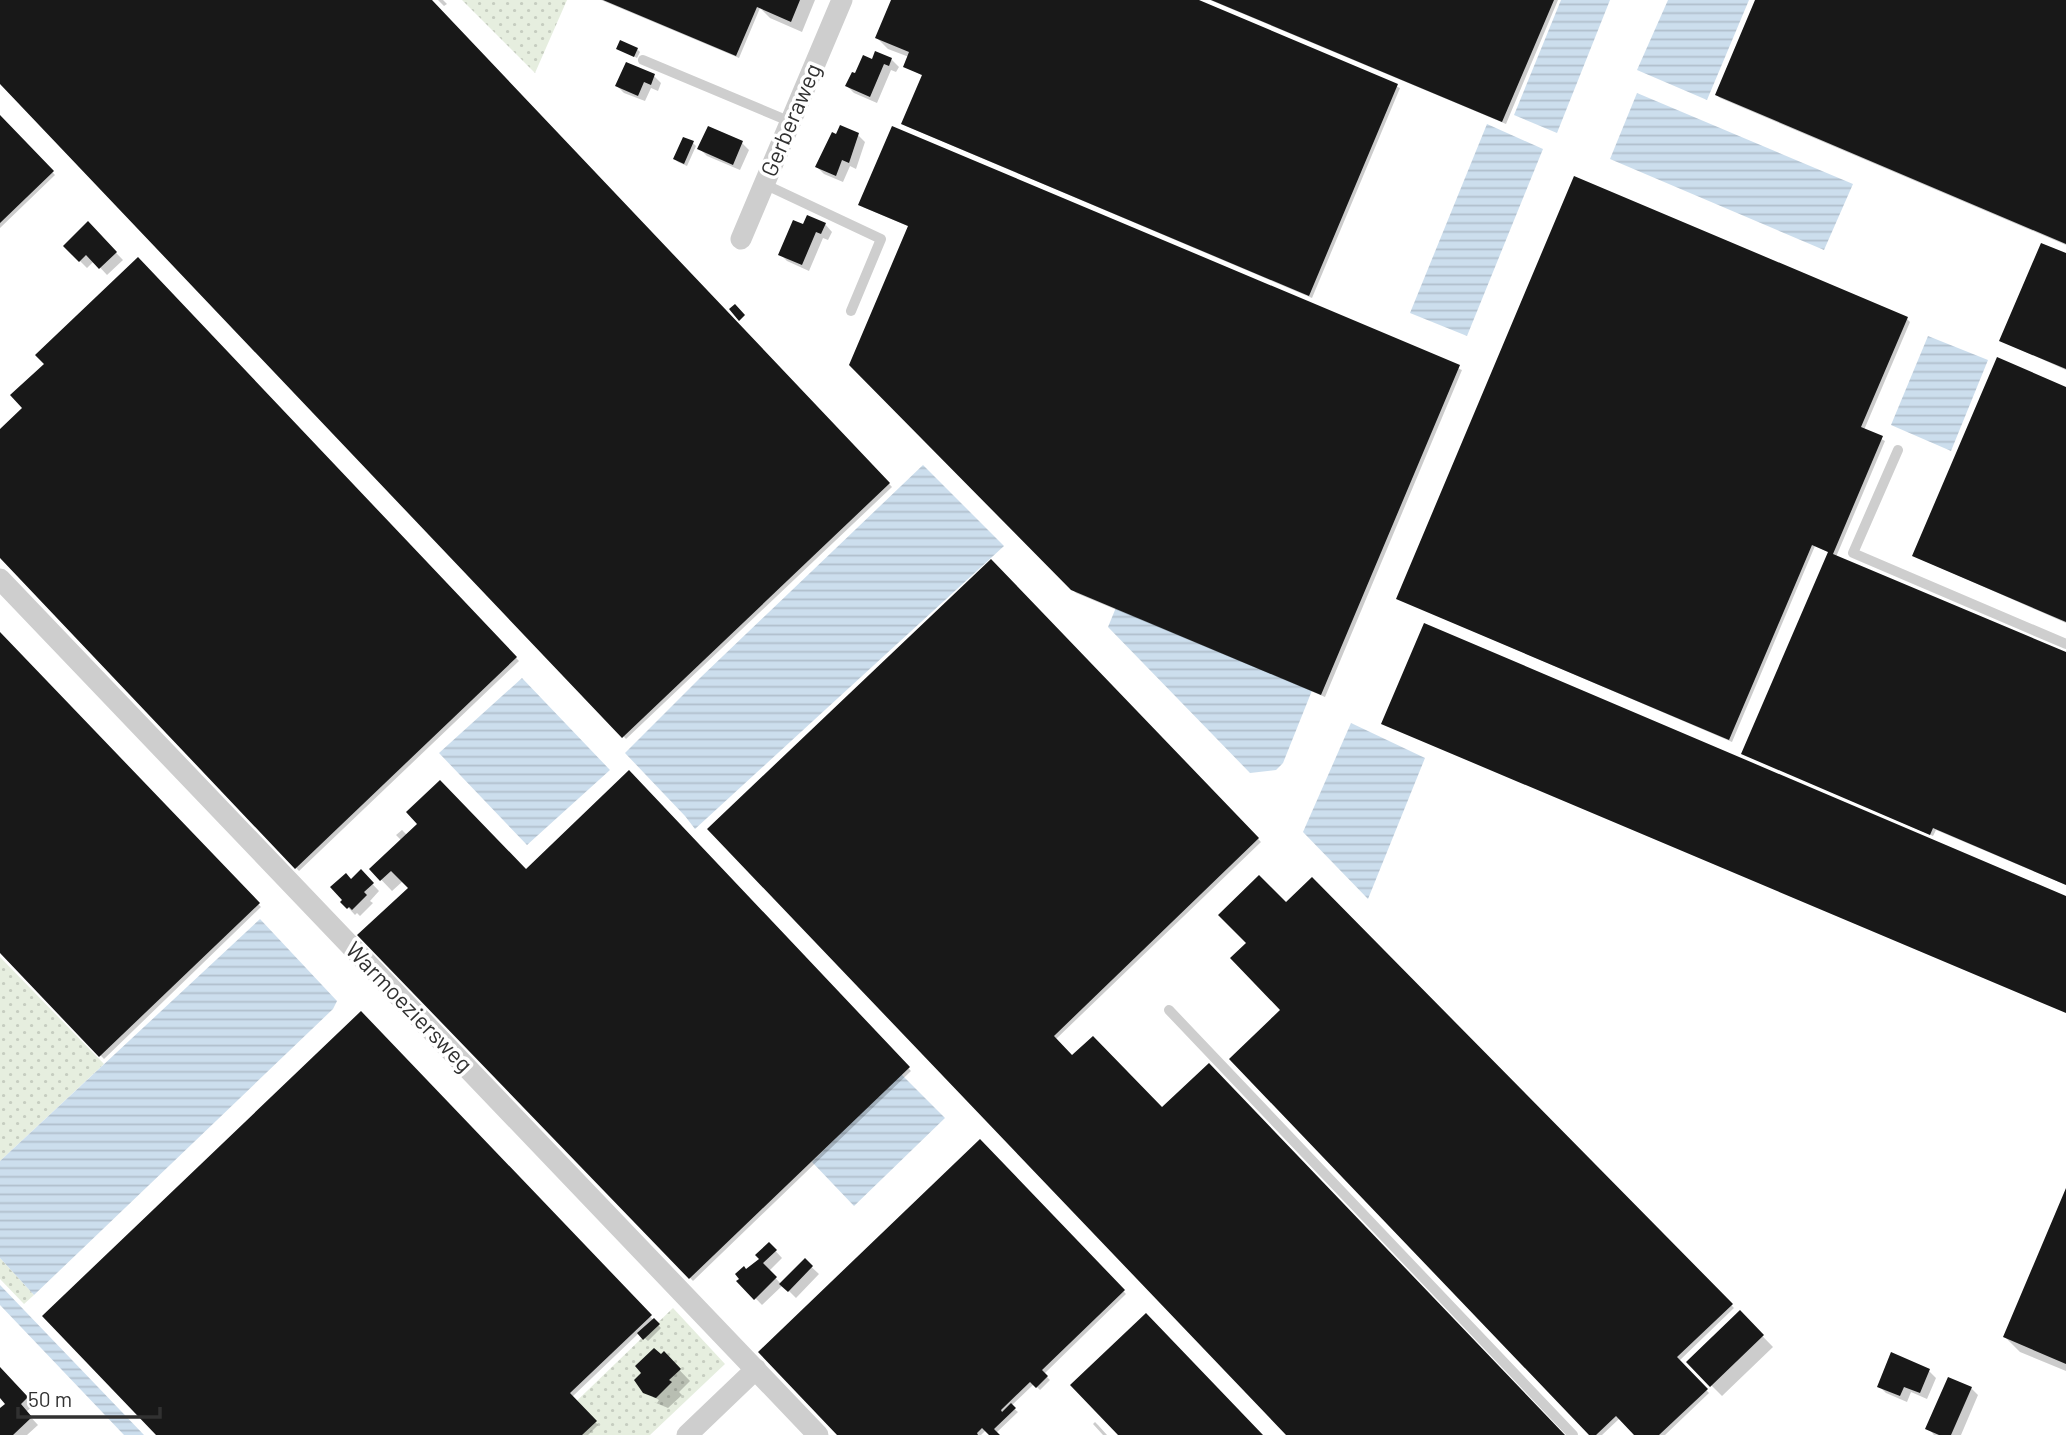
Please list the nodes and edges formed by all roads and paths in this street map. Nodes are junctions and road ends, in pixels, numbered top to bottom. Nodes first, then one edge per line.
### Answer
1 (842, 0) edge
2 (643, 60) dead end
3 (791, 122) junction
4 (764, 184) junction
5 (741, 239) dead end
6 (850, 311) dead end
7 (1898, 450) dead end
8 (0, 579) edge
9 (2066, 644) edge
10 (1169, 1010) dead end
11 (756, 1369) junction
12 (687, 1435) edge
13 (818, 1435) edge
14 (1573, 1435) edge

1 - 3 street, Gerberaweg
2 - 3 lane
3 - 4 street, Gerberaweg
4 - 5 street, Gerberaweg
4 - 6 lane
7 - 9 lane
8 - 11 street, Warmoeziersweg
10 - 14 lane
11 - 12 street
11 - 13 street, Warmoeziersweg

